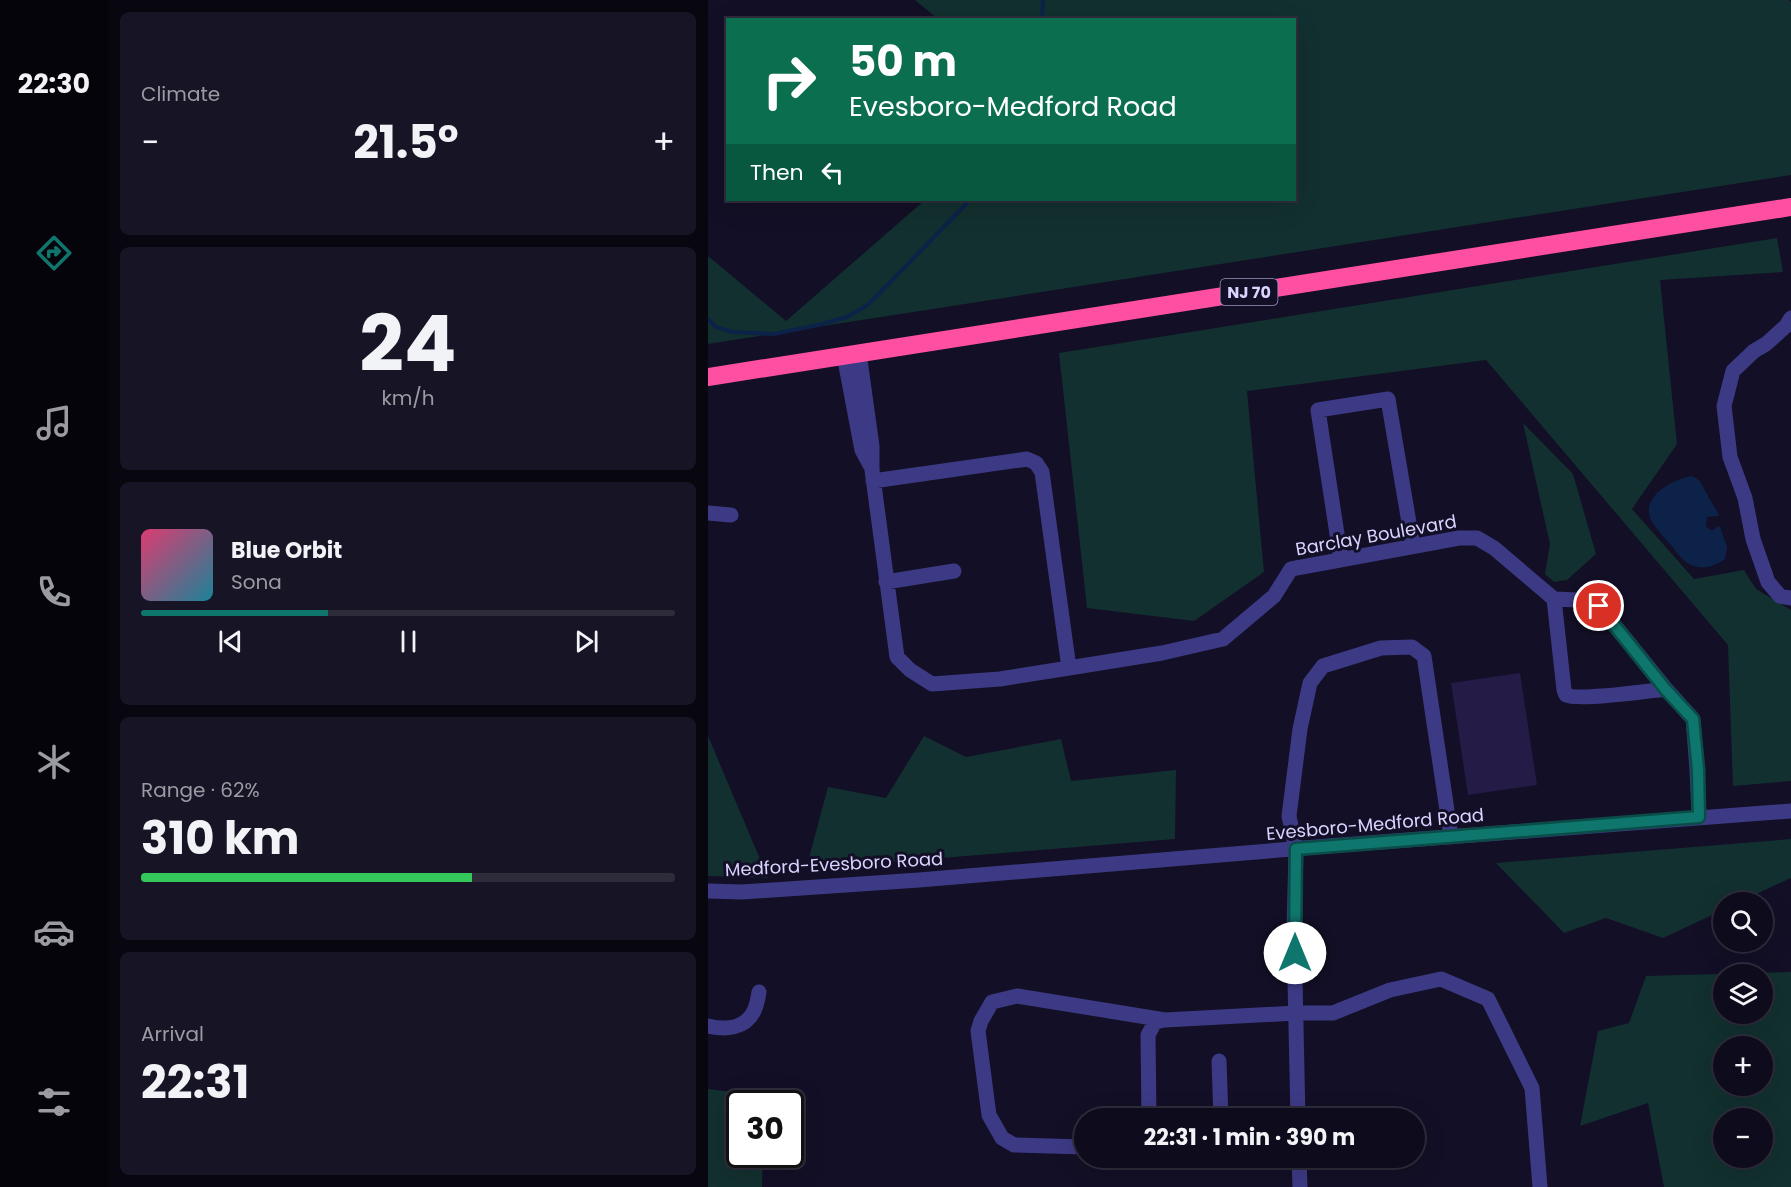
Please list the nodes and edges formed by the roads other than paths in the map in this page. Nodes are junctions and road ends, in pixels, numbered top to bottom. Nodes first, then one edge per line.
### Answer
1 (1791, 207) edge
2 (1788, 329) edge
3 (852, 354) junction
4 (708, 377) edge
5 (873, 475) junction
6 (708, 513) edge
7 (731, 515) dead end
8 (1413, 546) junction
9 (1341, 560) junction
10 (954, 571) dead end
11 (886, 582) junction
12 (1791, 598) edge
13 (1554, 600) junction
14 (1069, 668) junction
15 (1666, 690) junction
16 (1791, 811) edge
17 (1699, 817) junction
18 (1451, 837) junction
19 (1296, 849) junction
20 (963, 876) joint
21 (708, 891) edge
22 (759, 992) dead end
23 (1296, 1013) junction
24 (1165, 1020) junction
25 (708, 1026) edge
26 (1219, 1061) dead end
27 (1149, 1108) edge
28 (1221, 1108) edge
29 (1298, 1108) edge
30 (1074, 1147) edge
31 (1299, 1168) edge
32 (1300, 1187) edge
33 (1540, 1187) edge

1 - 3 highway, NJ 70
2 - 12 street
3 - 4 highway, NJ 70
3 - 5 street, Barclay Boulevard
5 - 11 street, Barclay Boulevard
5 - 14 street
6 - 7 street
8 - 9 street, Barclay Boulevard
8 - 9 street
8 - 13 street, Barclay Boulevard
9 - 14 street, Barclay Boulevard
10 - 11 street
11 - 14 street, Barclay Boulevard
13 - 15 street
13 - 15 street
15 - 17 street
16 - 17 street, Evesboro-Medford Road
17 - 18 street, Evesboro-Medford Road
18 - 19 street, Evesboro-Medford Road
18 - 19 street
19 - 20 street, Evesboro-Medford Road
19 - 23 street
20 - 21 street, Medford-Evesboro Road
22 - 25 street
23 - 24 street
23 - 29 street
23 - 33 street
24 - 27 street
24 - 30 street
26 - 28 street
31 - 32 street

